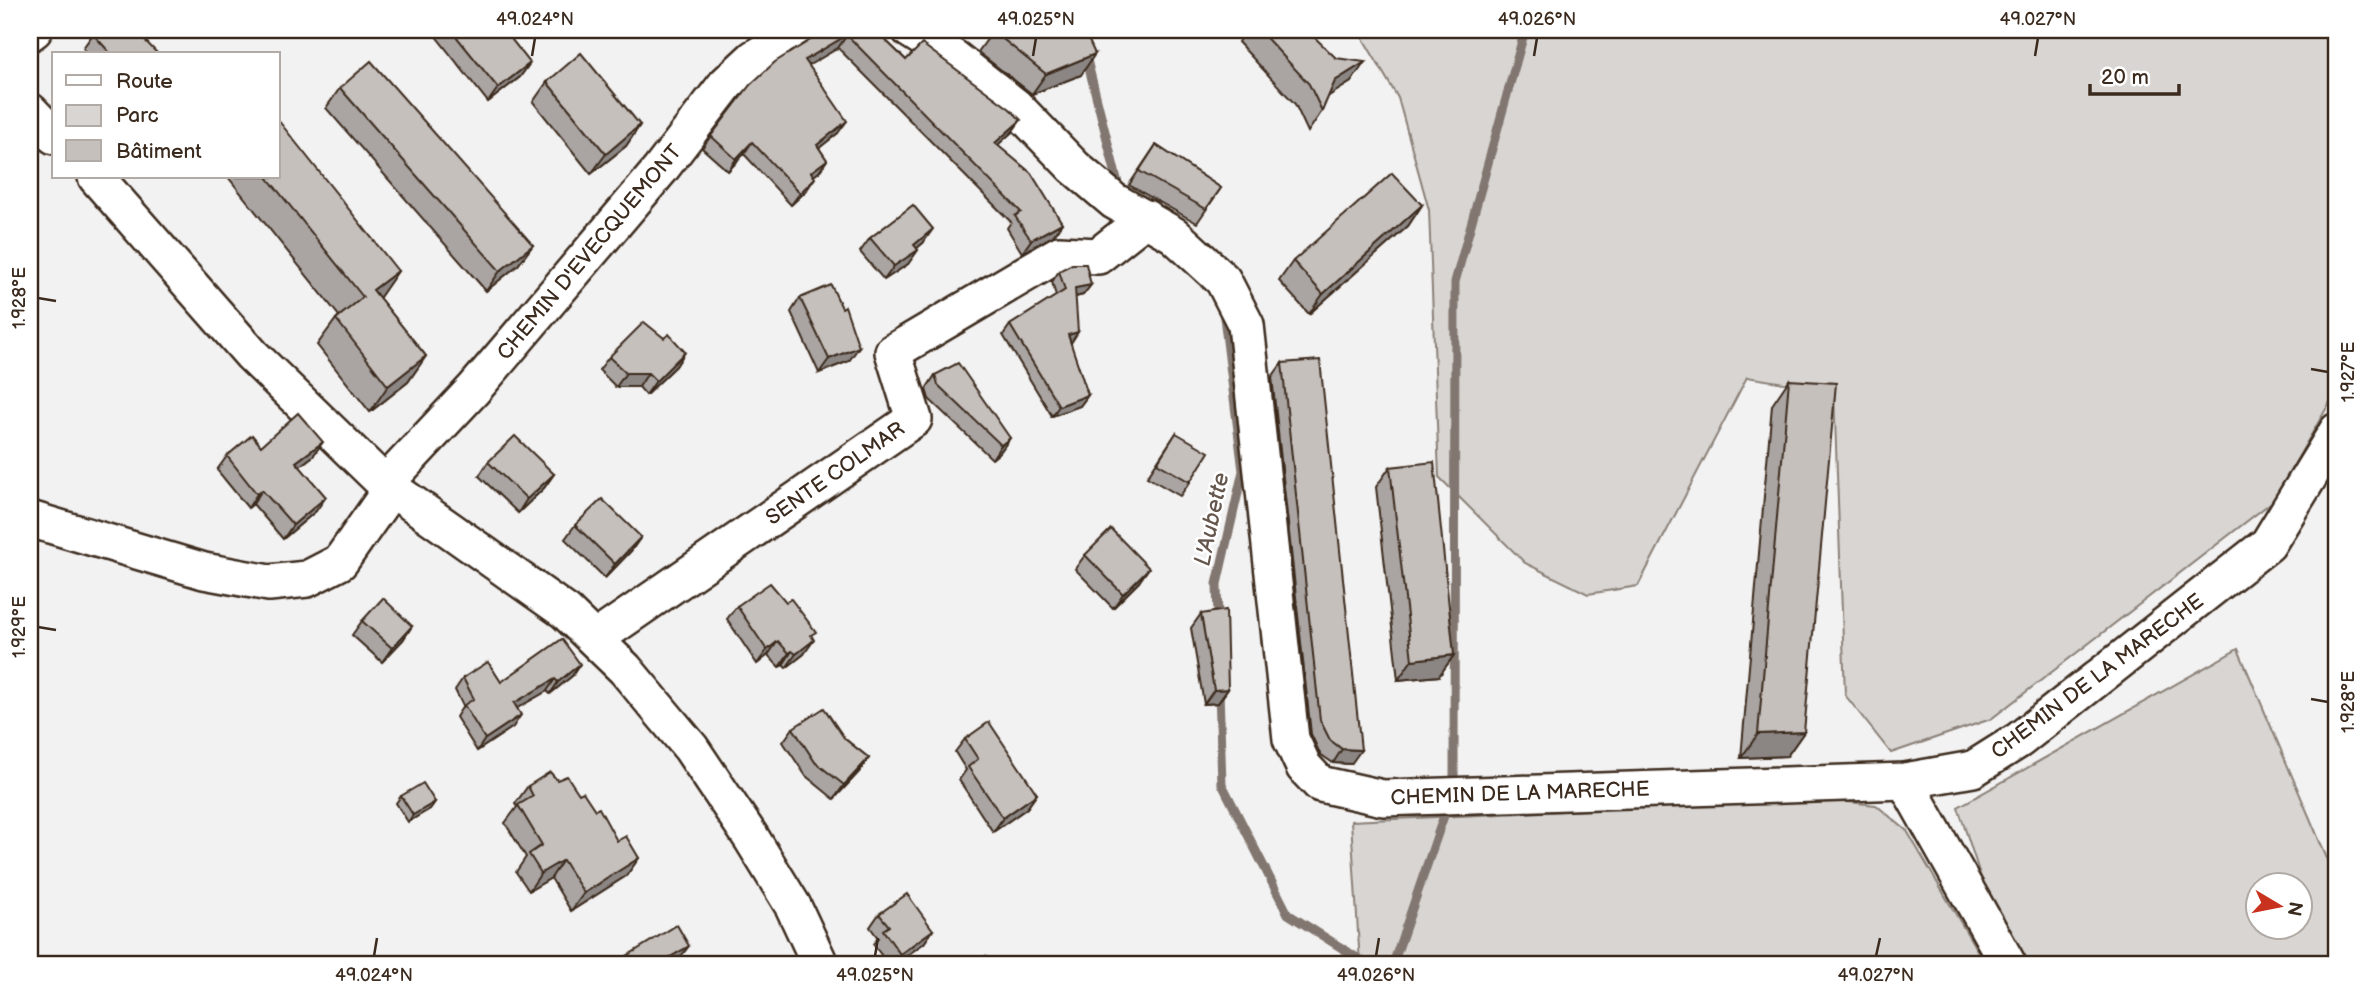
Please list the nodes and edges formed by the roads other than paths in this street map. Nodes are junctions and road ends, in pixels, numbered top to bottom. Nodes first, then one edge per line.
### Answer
1 (34, 30) edge
2 (800, 30) edge
3 (910, 30) edge
4 (30, 33) edge
5 (30, 111) edge
6 (52, 134) edge
7 (97, 178) edge
8 (1146, 218) junction
9 (2337, 431) edge
10 (388, 487) junction
11 (30, 519) edge
12 (595, 639) junction
13 (1905, 781) junction
14 (820, 964) edge
15 (2008, 964) edge

1 - 4 street
2 - 10 street, CHEMIN D'EVECQUEMONT
3 - 8 street, CHEMIN DE LA MARECHE
5 - 6 street
7 - 10 street
8 - 12 street, SENTE COLMAR
8 - 13 street, CHEMIN DE LA MARECHE
9 - 13 street, CHEMIN DE LA MARECHE
10 - 11 street, CHEMIN D'EVECQUEMONT
10 - 12 street
12 - 14 street
13 - 15 street

